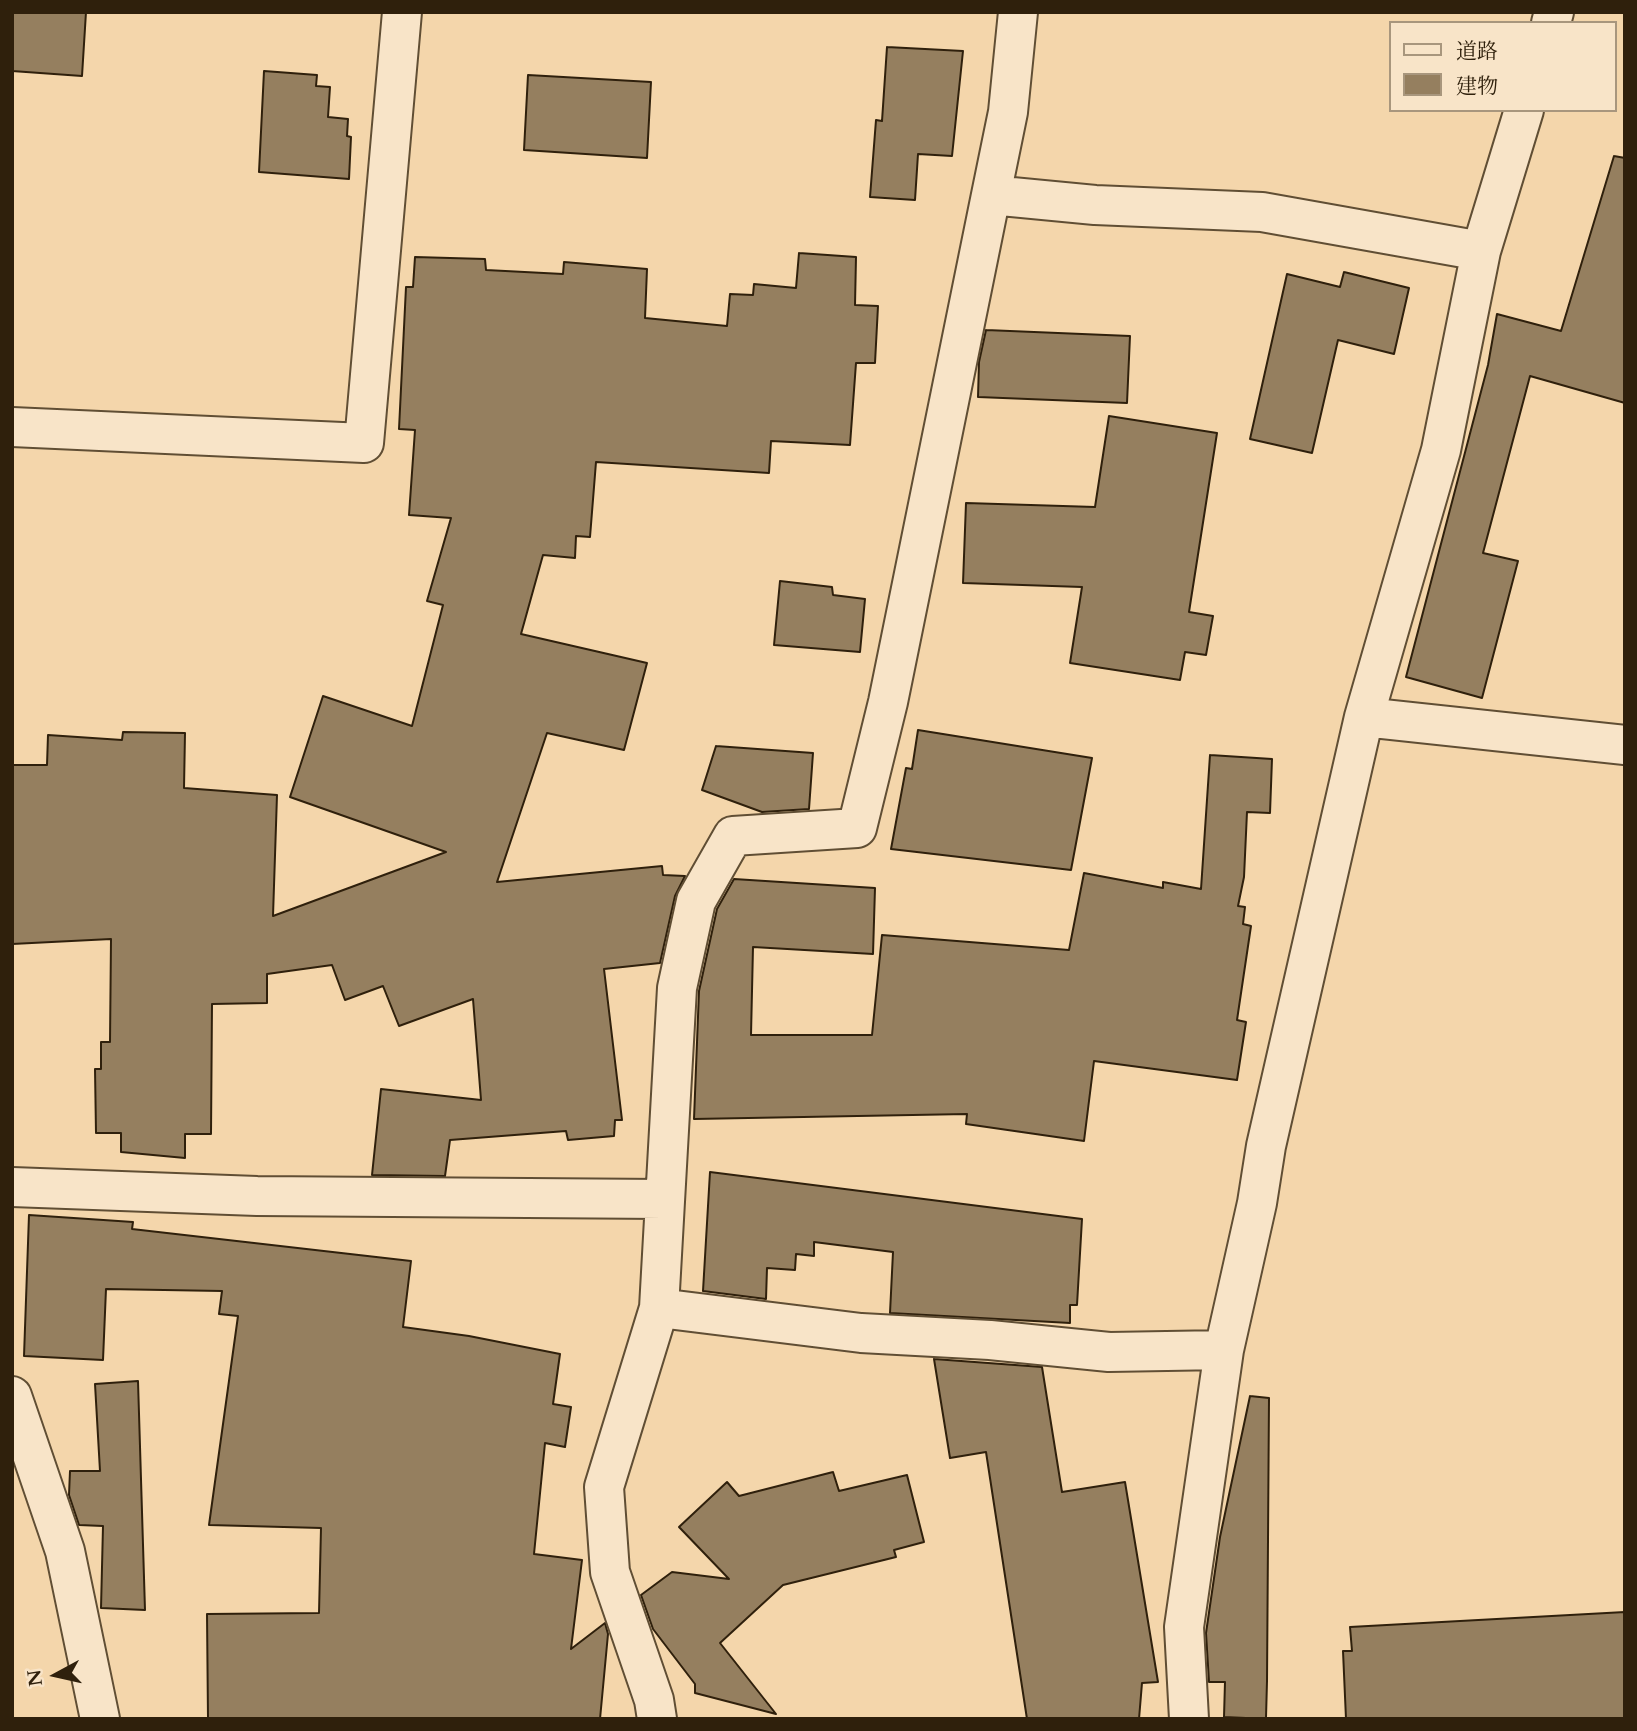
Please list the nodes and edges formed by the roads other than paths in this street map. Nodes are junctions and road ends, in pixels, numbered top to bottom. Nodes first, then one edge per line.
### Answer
1 (402, 12) edge
2 (1018, 12) edge
3 (1523, 112) edge
4 (990, 195) junction
5 (1482, 251) junction
6 (12, 427) edge
7 (1364, 716) junction
8 (1625, 745) edge
9 (12, 1187) edge
10 (663, 1199) junction
11 (659, 1308) junction
12 (1224, 1350) junction
13 (12, 1396) edge
14 (20, 1448) edge
15 (100, 1719) edge
16 (657, 1719) edge
17 (1189, 1719) edge

1 - 6 street
2 - 4 street
3 - 5 street
4 - 5 street
4 - 10 street
5 - 7 street
7 - 8 street
7 - 12 street
9 - 10 street
10 - 11 street
11 - 12 street
11 - 16 street
12 - 17 street
13 - 14 street
14 - 15 street

